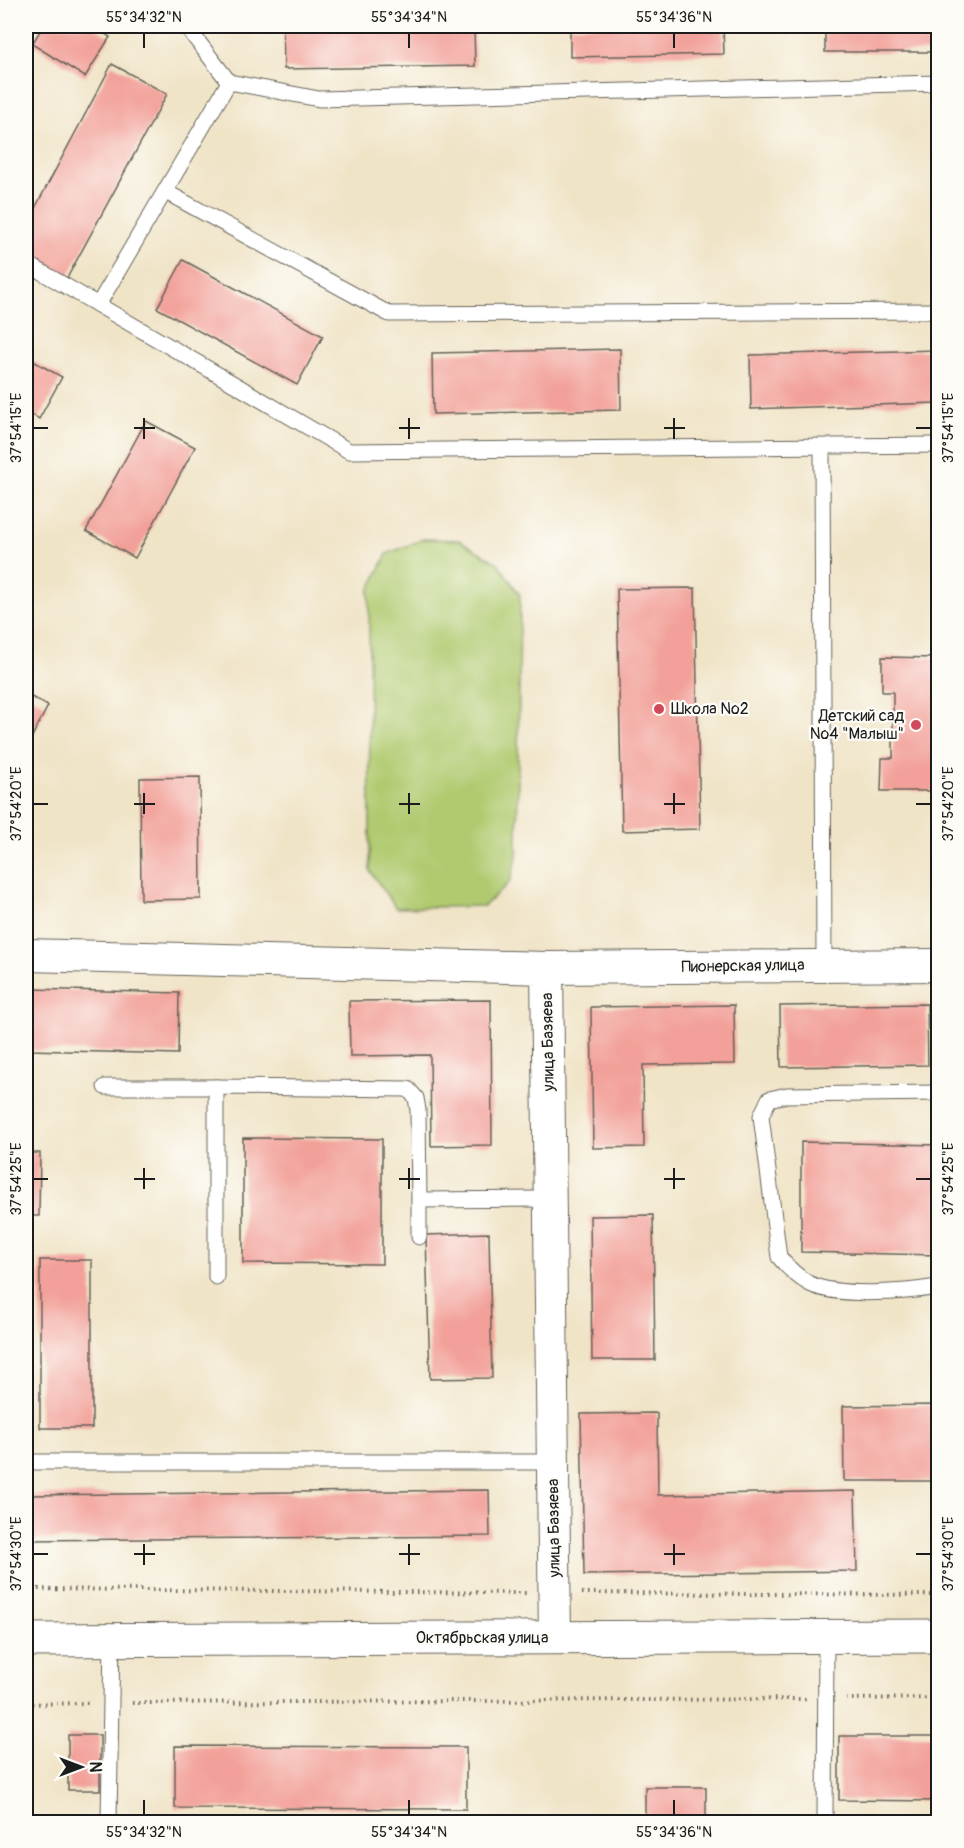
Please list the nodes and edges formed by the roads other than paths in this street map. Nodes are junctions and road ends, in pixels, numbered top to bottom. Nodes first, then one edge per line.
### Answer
1 (186, 26) edge
2 (229, 82) junction
3 (939, 83) edge
4 (166, 192) junction
5 (26, 264) edge
6 (98, 304) junction
7 (939, 311) edge
8 (939, 446) edge
9 (822, 448) junction
10 (26, 955) edge
11 (824, 965) junction
12 (939, 965) edge
13 (547, 968) junction
14 (105, 1087) dead end
15 (216, 1087) junction
16 (939, 1093) edge
17 (550, 1199) junction
18 (419, 1200) junction
19 (419, 1237) dead end
20 (216, 1277) dead end
21 (939, 1287) edge
22 (26, 1462) edge
23 (553, 1462) junction
24 (826, 1636) junction
25 (939, 1636) edge
26 (555, 1638) junction
27 (112, 1639) junction
28 (26, 1640) edge
29 (109, 1822) edge
30 (825, 1822) edge

1 - 2 lane
2 - 3 lane
2 - 4 lane
4 - 6 lane
4 - 7 lane
5 - 6 lane
6 - 9 lane
8 - 9 lane
9 - 11 lane
10 - 13 street
11 - 12 street, Пионерская улица
11 - 13 street, Пионерская улица
13 - 17 street, улица Базяева
14 - 15 lane
15 - 18 lane
15 - 20 lane
16 - 21 lane
17 - 18 lane
17 - 23 street, улица Базяева
18 - 19 lane
22 - 23 lane
23 - 26 street, улица Базяева
24 - 25 street, Октябрьская улица
24 - 26 street, Октябрьская улица
24 - 30 lane
26 - 27 street, Октябрьская улица
27 - 28 street, Октябрьская улица
27 - 29 lane

